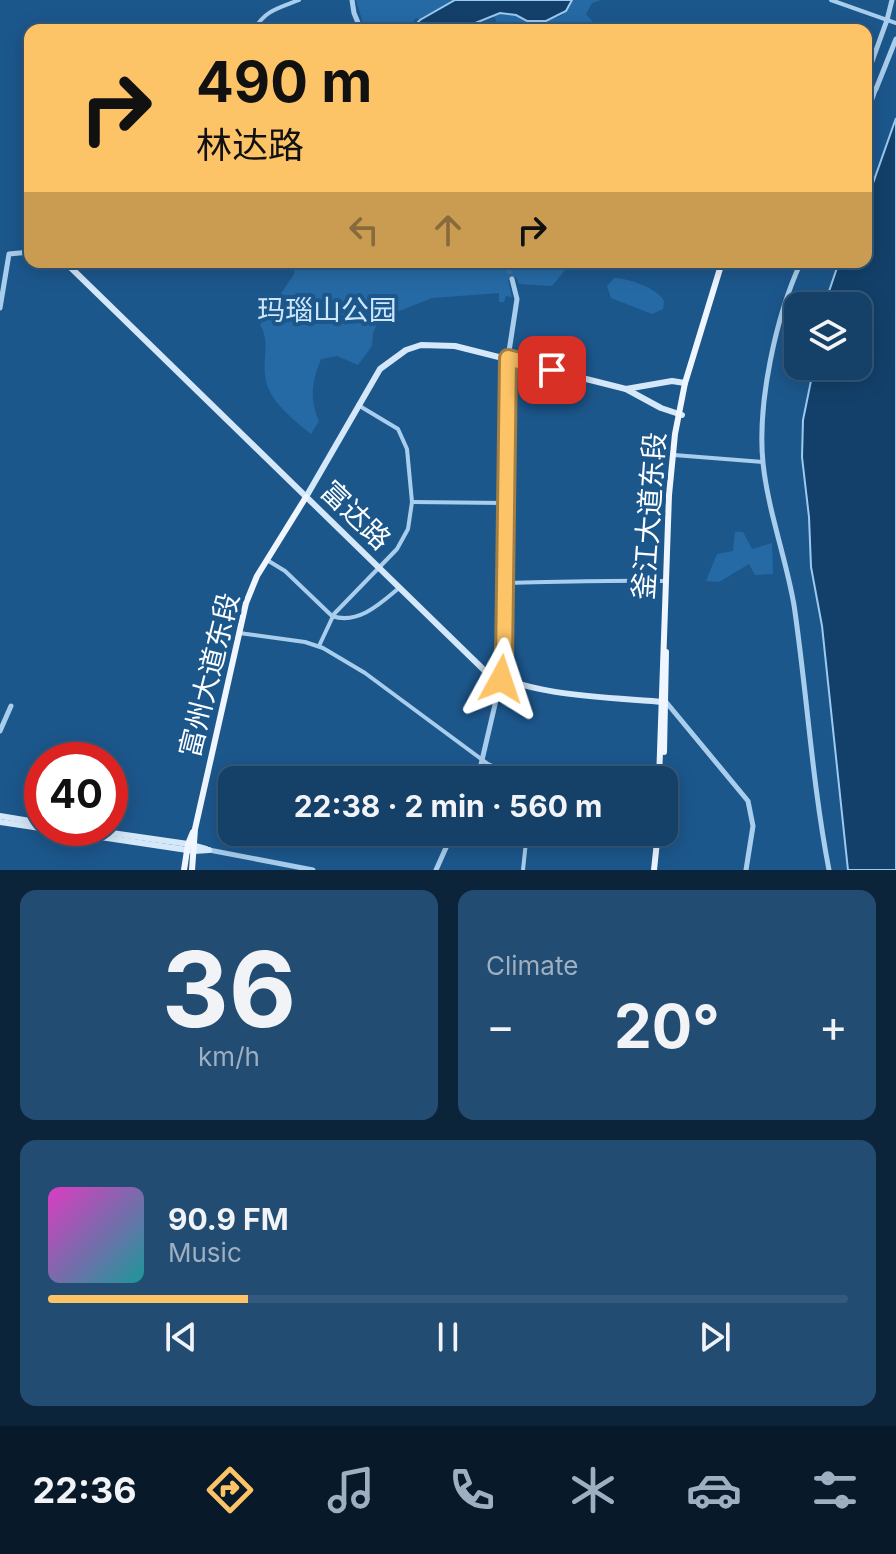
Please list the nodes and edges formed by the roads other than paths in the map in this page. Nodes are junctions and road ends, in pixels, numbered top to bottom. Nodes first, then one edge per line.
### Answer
1 (299, 0) edge
2 (352, 0) edge
3 (831, 0) edge
4 (892, 0) edge
5 (887, 20) junction
6 (896, 23) edge
7 (258, 24) edge
8 (359, 24) edge
9 (896, 39) edge
10 (872, 61) edge
11 (872, 88) edge
12 (876, 89) junction
13 (872, 100) edge
14 (0, 252) edge
15 (24, 253) edge
16 (9, 254) junction
17 (71, 268) edge
18 (722, 268) edge
19 (722, 268) edge
20 (799, 268) edge
21 (512, 279) tunnel mouth
22 (0, 308) edge
23 (508, 358) junction
24 (685, 383) junction
25 (626, 389) junction
26 (358, 405) junction
27 (680, 414) junction
28 (675, 455) junction
29 (763, 462) junction
30 (306, 497) junction
31 (412, 502) junction
32 (505, 503) junction
33 (267, 560) junction
34 (379, 568) junction
35 (665, 581) junction
36 (505, 583) junction
37 (399, 588) junction
38 (332, 616) junction
39 (239, 633) junction
40 (319, 646) junction
41 (501, 679) junction
42 (663, 702) junction
43 (11, 706) dead end
44 (0, 731) edge
45 (481, 766) edge
46 (494, 766) edge
47 (659, 766) edge
48 (661, 766) edge
49 (0, 819) edge
50 (24, 821) edge
51 (128, 837) edge
52 (447, 846) edge
53 (526, 846) edge
54 (659, 846) edge
55 (191, 848) junction
56 (209, 850) joint
57 (184, 870) edge
58 (192, 870) edge
59 (313, 870) edge
60 (436, 870) edge
61 (523, 870) edge
62 (656, 870) edge
63 (746, 870) edge
64 (829, 870) edge

1 - 7 street
2 - 8 street
3 - 5 street
4 - 5 street
5 - 6 street
5 - 10 street
9 - 12 street
11 - 12 street
12 - 13 street
14 - 16 street
15 - 16 street
16 - 22 street
17 - 30 main road, 富达路
18 - 24 main road, 釜江大道东段
19 - 27 main road, 釜江大道东段
20 - 29 street
21 - 23 street
23 - 25 main road
23 - 26 main road
23 - 32 street
24 - 25 main road
24 - 27 main road, 釜江大道东段
25 - 27 main road
26 - 30 main road
26 - 31 street
27 - 28 main road, 釜江大道东段
28 - 29 street
28 - 35 main road, 釜江大道东段
28 - 42 main road, 釜江大道东段
29 - 64 street
30 - 33 main road, 富州大道东段
30 - 34 main road, 富达路
31 - 32 street
31 - 34 street
32 - 36 street
33 - 38 street
33 - 39 main road, 富州大道东段
34 - 37 main road, 富达路
34 - 38 street
35 - 36 street
35 - 42 main road, 釜江大道东段
36 - 41 street
37 - 38 street
37 - 41 main road, 富达路
38 - 40 street
39 - 40 street
39 - 55 main road, 富州大道东段
40 - 46 street
41 - 42 main road, 富达路
41 - 45 street, bridge
42 - 47 main road, 釜江大道东段
42 - 48 main road, 釜江大道东段
42 - 63 street
43 - 44 street
49 - 50 main road
49 - 55 main road
51 - 55 main road
52 - 60 street
53 - 61 street
54 - 62 main road
55 - 56 main road
55 - 57 main road
55 - 58 main road
56 - 59 street

